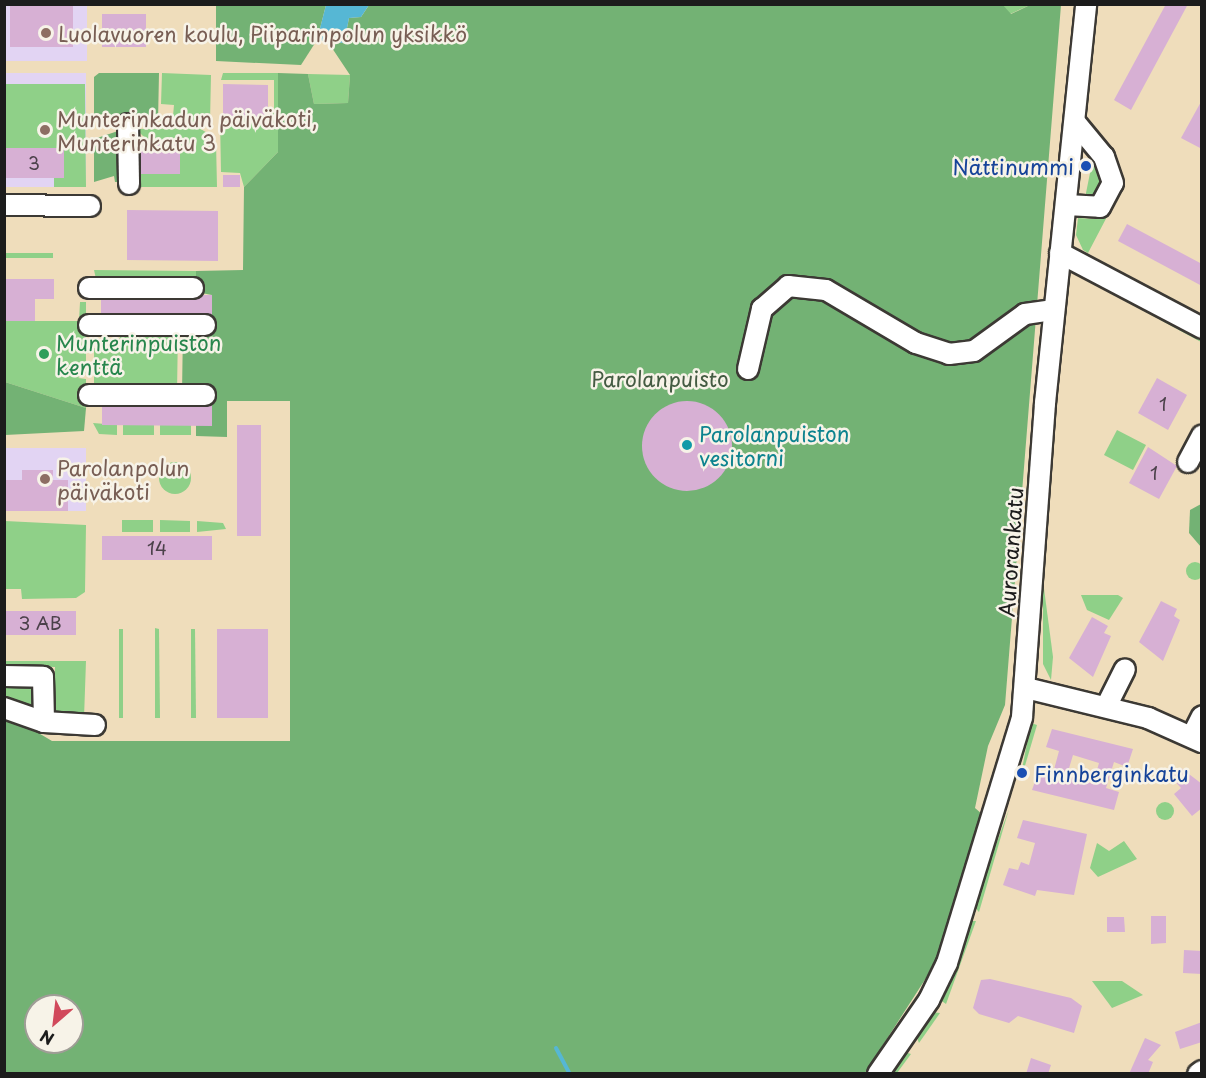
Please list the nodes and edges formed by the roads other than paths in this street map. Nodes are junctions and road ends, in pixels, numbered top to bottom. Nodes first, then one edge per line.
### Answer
1 (1086, 4) edge
2 (1075, 122) junction
3 (128, 124) dead end
4 (129, 184) dead end
5 (4, 205) edge
6 (1066, 205) junction
7 (90, 206) dead end
8 (1060, 254) junction
9 (89, 288) dead end
10 (194, 288) dead end
11 (1054, 310) junction
12 (89, 325) dead end
13 (205, 325) dead end
14 (1202, 328) edge
15 (748, 369) dead end
16 (89, 395) dead end
17 (205, 395) dead end
18 (1202, 436) edge
19 (1188, 462) dead end
20 (1125, 669) dead end
21 (4, 676) edge
22 (1026, 688) junction
23 (1106, 707) junction
24 (4, 708) edge
25 (1202, 716) edge
26 (44, 722) junction
27 (95, 724) dead end
28 (1197, 739) edge
29 (878, 1074) edge

1 - 2 street, Aurorankatu
2 - 6 street, Aurorankatu
2 - 6 street
3 - 4 street
5 - 7 street
6 - 8 street, Aurorankatu
8 - 11 street, Aurorankatu
8 - 14 street
9 - 10 street
11 - 15 street
11 - 22 street, Aurorankatu
12 - 13 street
16 - 17 street
18 - 19 street
20 - 23 street
21 - 26 street
22 - 23 street
22 - 29 street, Aurorankatu
23 - 28 street
24 - 26 street
25 - 28 street
26 - 27 street

